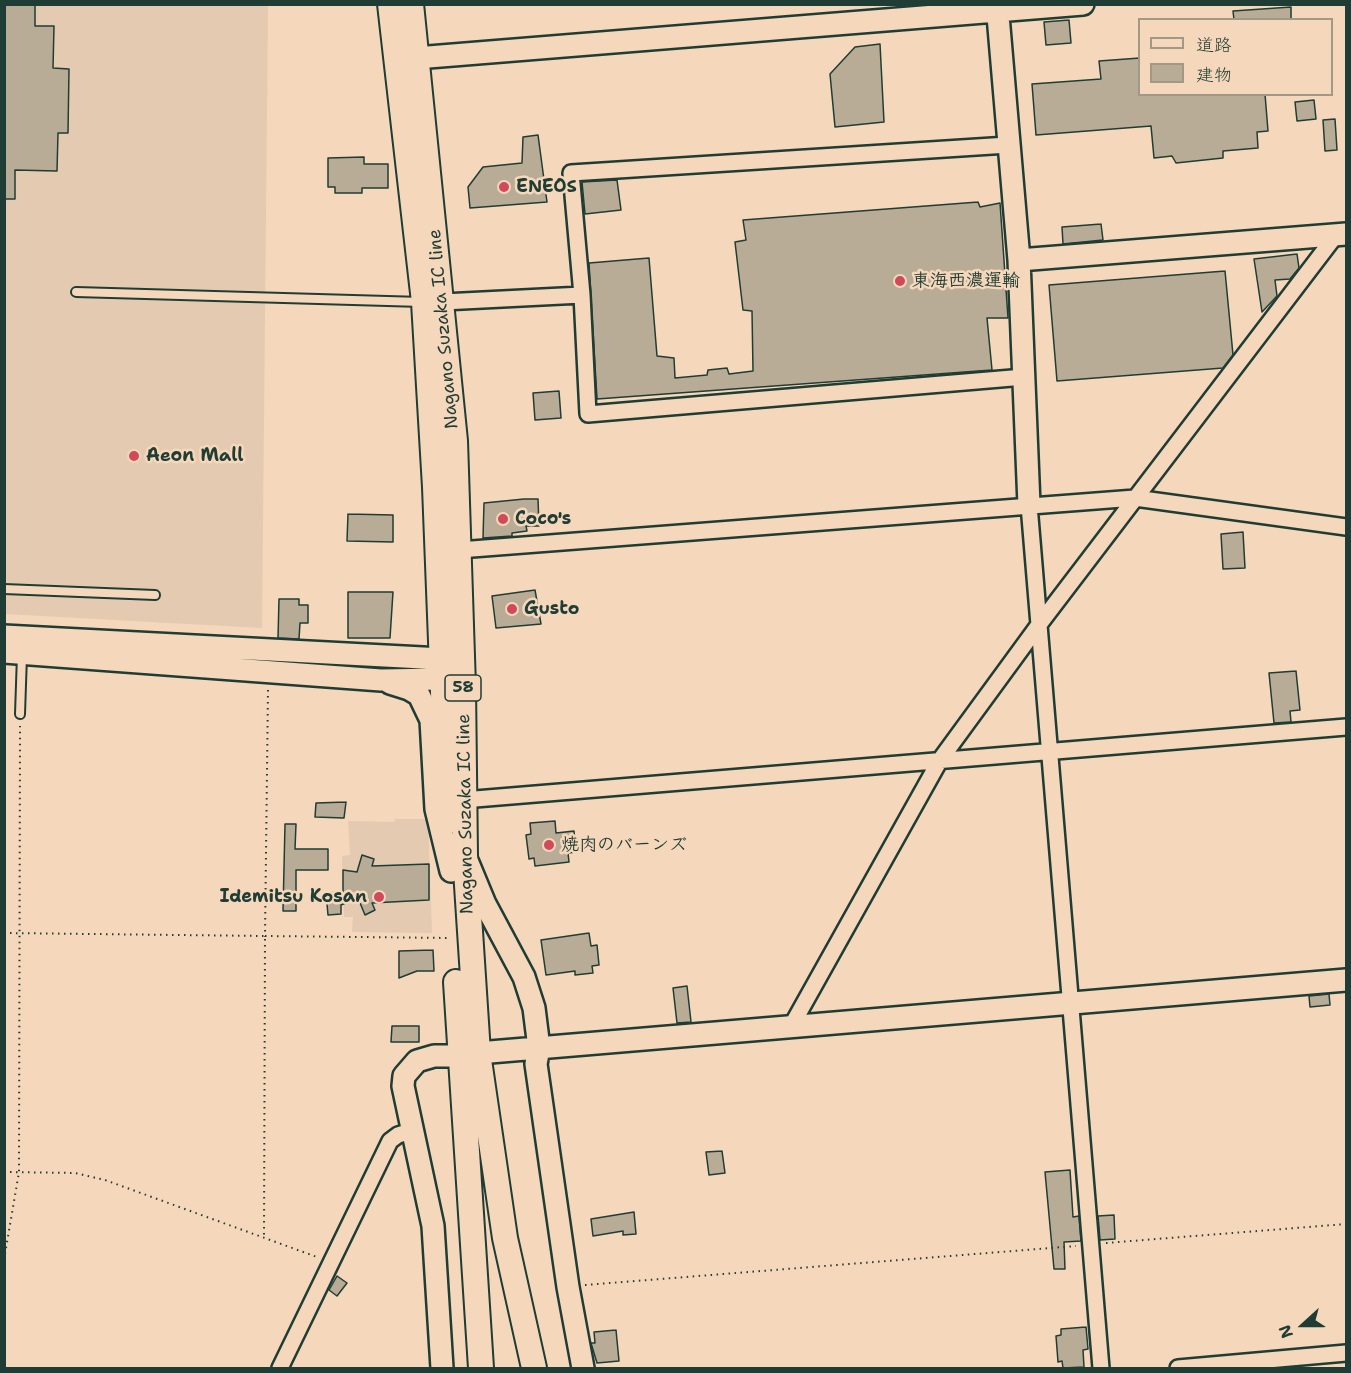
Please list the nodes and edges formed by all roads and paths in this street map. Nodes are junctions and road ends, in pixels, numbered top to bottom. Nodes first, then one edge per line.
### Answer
1 (390, 4) edge
2 (411, 4) edge
3 (1083, 4) edge
4 (997, 8) edge
5 (416, 58) junction
6 (1008, 145) junction
7 (1341, 234) edge
8 (1019, 260) junction
9 (76, 292) dead end
10 (582, 295) junction
11 (433, 302) junction
12 (1024, 377) junction
13 (1135, 498) junction
14 (1029, 505) junction
15 (1347, 527) edge
16 (459, 550) junction
17 (4, 589) edge
18 (155, 596) dead end
19 (1038, 626) junction
20 (4, 636) edge
21 (13, 653) edge
22 (448, 670) junction
23 (269, 673) junction
24 (381, 680) junction
25 (20, 714) joint
26 (1347, 727) edge
27 (1050, 751) junction
28 (940, 760) junction
29 (464, 800) junction
30 (458, 863) junction
31 (4, 933) edge
32 (18, 933) junction
33 (265, 936) junction
34 (454, 938) junction
35 (1347, 980) edge
36 (1070, 1003) junction
37 (792, 1025) junction
38 (539, 1048) junction
39 (469, 1054) junction
40 (411, 1131) junction
41 (4, 1172) edge
42 (19, 1172) junction
43 (1347, 1224) edge
44 (264, 1238) junction
45 (1090, 1244) junction
46 (4, 1260) edge
47 (332, 1263) junction
48 (567, 1287) junction
49 (1347, 1353) edge
50 (280, 1368) edge
51 (442, 1368) edge
52 (481, 1368) edge
53 (534, 1368) edge
54 (583, 1368) edge
55 (1101, 1368) edge
56 (1178, 1368) edge

1 - 11 main road, Nagano Suzaka IC line / 58
2 - 5 main road, Nagano Suzaka IC line / 58
3 - 4 street
4 - 5 street
4 - 6 street
5 - 11 main road, Nagano Suzaka IC line / 58
6 - 8 street
6 - 10 street
7 - 8 street
7 - 13 street
8 - 12 street
9 - 11 lane
10 - 11 street
10 - 12 street
11 - 16 main road, Nagano Suzaka IC line / 58
11 - 22 main road, Nagano Suzaka IC line / 58
12 - 14 street
13 - 14 street
13 - 15 street
13 - 19 street
14 - 16 street
14 - 19 street
16 - 22 main road, Nagano Suzaka IC line / 58
17 - 18 lane
19 - 27 street
19 - 28 street
20 - 22 street
21 - 23 street
21 - 25 lane
22 - 24 street
22 - 29 main road, Nagano Suzaka IC line / 58
22 - 30 main road, Nagano Suzaka IC line / 58
23 - 24 street
23 - 33 path
24 - 30 street
25 - 32 path
26 - 27 street
27 - 28 street
27 - 36 street
28 - 29 street
28 - 37 street
29 - 30 main road, Nagano Suzaka IC line / 58
30 - 34 main road, Nagano Suzaka IC line / 58
30 - 38 street
30 - 39 main road, Nagano Suzaka IC line / 58
31 - 32 path
32 - 33 path
32 - 42 path
33 - 34 path
33 - 44 path
34 - 39 main road, Nagano Suzaka IC line / 58
35 - 36 street
36 - 37 street
36 - 45 street
37 - 38 street
38 - 39 street
38 - 48 street
39 - 40 street
39 - 52 main road, Nagano Suzaka IC line / 58
39 - 53 main road, Nagano Suzaka IC line / 58
40 - 47 street
40 - 51 street
41 - 42 path
42 - 44 path
42 - 46 path
43 - 45 path
44 - 47 path
45 - 48 path
45 - 55 street
47 - 50 street
48 - 54 street
49 - 56 street

